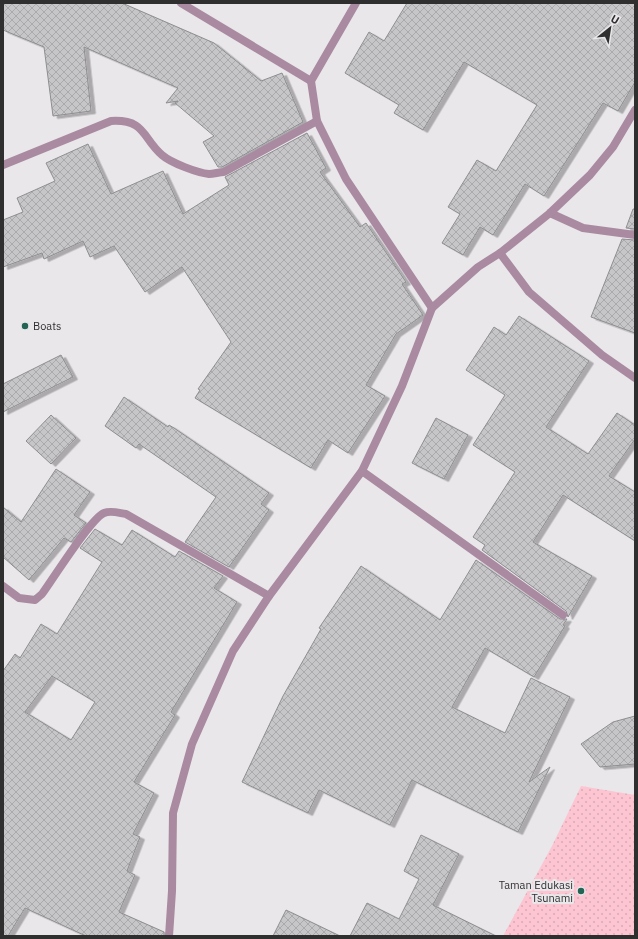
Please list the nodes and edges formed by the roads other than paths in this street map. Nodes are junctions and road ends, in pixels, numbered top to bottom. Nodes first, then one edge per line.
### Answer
1 (181, 3) edge
2 (356, 3) edge
3 (311, 81) junction
4 (635, 110) edge
5 (317, 121) junction
6 (3, 165) edge
7 (550, 213) junction
8 (635, 235) edge
9 (500, 253) junction
10 (432, 308) junction
11 (635, 378) edge
12 (362, 471) junction
13 (3, 586) edge
14 (268, 596) junction
15 (563, 615) dead end
16 (169, 936) edge

1 - 3 street
2 - 3 street
3 - 5 street
4 - 7 street
5 - 6 street
5 - 10 street
7 - 8 street
7 - 9 street
9 - 10 street
9 - 11 street
10 - 12 street
12 - 14 street
12 - 15 street
13 - 14 street
14 - 16 street

